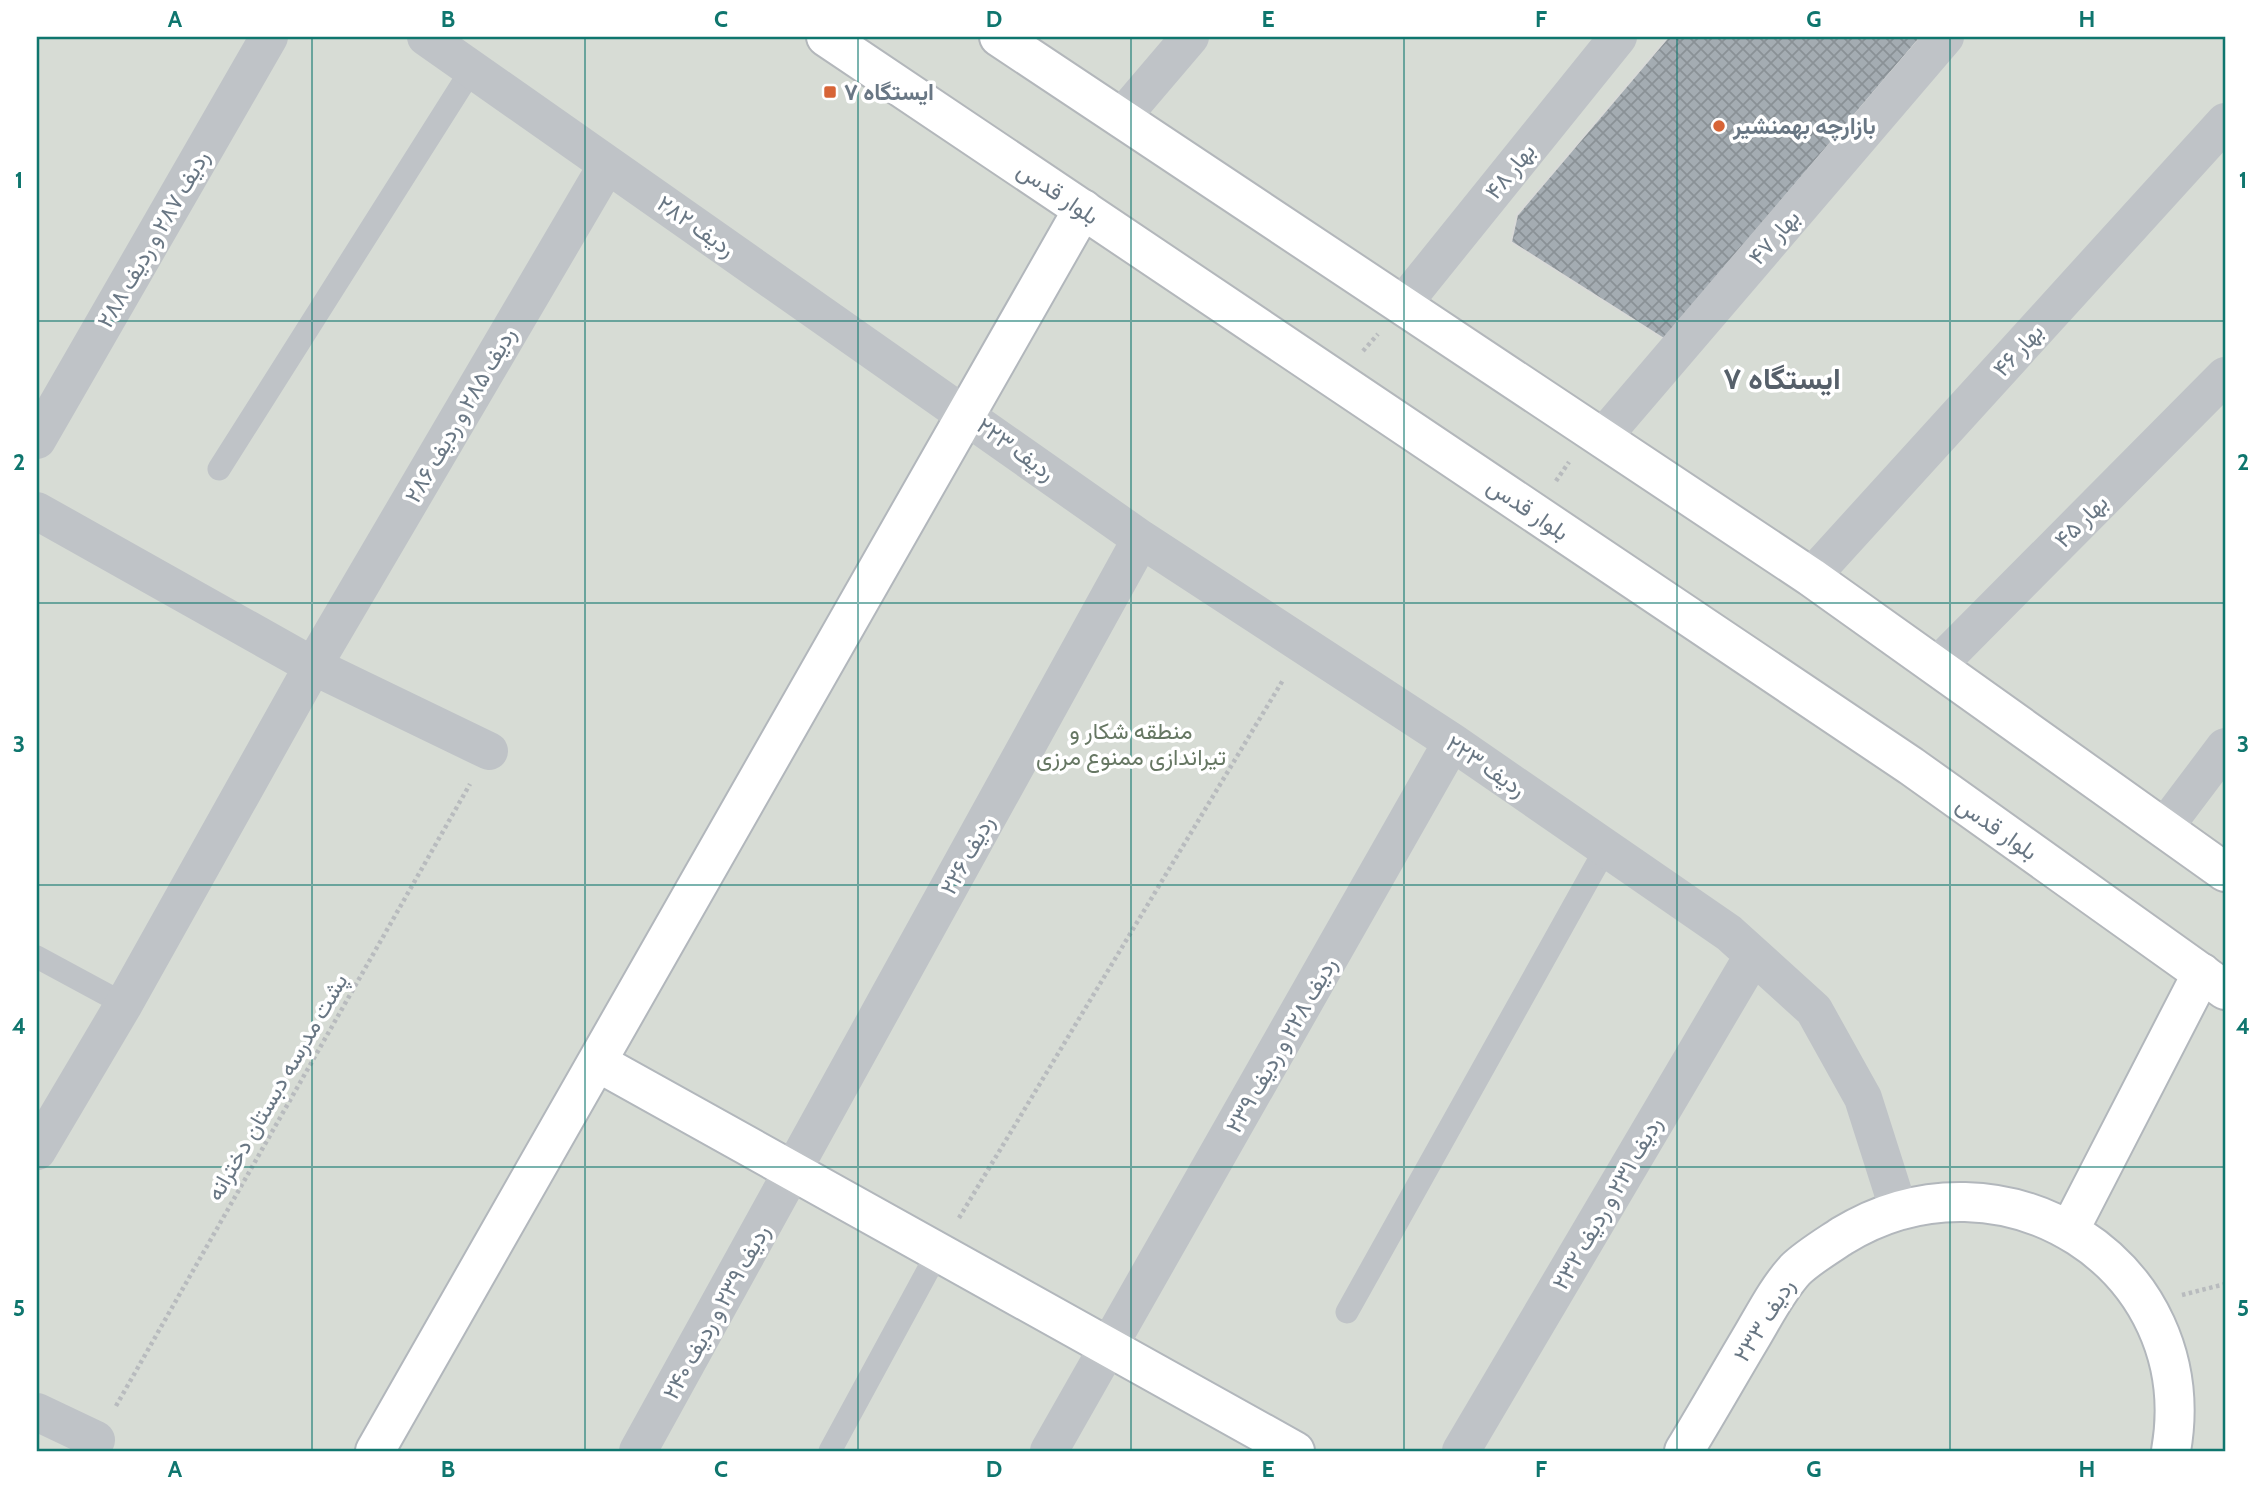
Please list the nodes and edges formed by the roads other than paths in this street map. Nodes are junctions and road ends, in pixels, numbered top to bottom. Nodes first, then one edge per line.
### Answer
1 (269, 37) edge
2 (426, 37) edge
3 (826, 37) edge
4 (999, 37) edge
5 (1190, 37) edge
6 (1618, 37) edge
7 (1945, 37) edge
8 (472, 69) junction
9 (1121, 118) junction
10 (2225, 122) edge
11 (607, 165) junction
12 (1083, 209) junction
13 (1402, 305) junction
14 (2225, 376) edge
15 (966, 414) junction
16 (1596, 434) junction
17 (37, 440) edge
18 (219, 468) dead end
19 (37, 511) edge
20 (1141, 539) junction
21 (1811, 577) junction
22 (313, 666) junction
23 (1937, 666) junction
24 (1452, 742) junction
25 (2225, 747) edge
26 (489, 751) road end
27 (2164, 828) junction
28 (1606, 848) junction
29 (2225, 872) edge
30 (1753, 956) junction
31 (37, 957) edge
32 (2214, 982) edge
33 (124, 1004) junction
34 (597, 1062) junction
35 (37, 1152) edge
36 (793, 1172) junction
37 (1899, 1211) junction
38 (2070, 1228) junction
39 (938, 1252) junction
40 (1346, 1312) dead end
41 (1109, 1347) junction
42 (37, 1412) edge
43 (93, 1446) edge
44 (1272, 1446) edge
45 (375, 1451) edge
46 (638, 1451) edge
47 (830, 1451) edge
48 (1049, 1451) edge
49 (1461, 1451) edge
50 (1684, 1451) edge
51 (2171, 1451) edge

1 - 17 street, ردیف ۲۸۷ و ردیف ۲۸۸
2 - 8 street, ردیف ۲۸۲
3 - 12 street, بلوار قدس
4 - 9 street
5 - 9 street
6 - 13 street, بهار ۴۸
7 - 16 street, بهار ۴۷
8 - 11 street, ردیف ۲۸۲
8 - 18 lane
9 - 13 street
10 - 21 street, بهار ۴۶
11 - 15 street, ردیف ۲۸۲
11 - 22 street, ردیف ۲۸۵ و ردیف ۲۸۶
12 - 15 street
12 - 32 street, بلوار قدس
13 - 16 street
14 - 23 street, بهار ۴۵
15 - 20 street, ردیف ۲۲۳
15 - 34 street
16 - 21 street
19 - 22 street
20 - 24 street, ردیف ۲۲۳
20 - 36 street, ردیف ۲۲۶
21 - 23 street
22 - 26 street
22 - 33 street, ردیف ۲۸۵ و ردیف ۲۸۶
23 - 27 street
24 - 28 street, ردیف ۲۲۳
24 - 41 street, ردیف ۲۲۸ و ردیف ۲۳۹
25 - 27 street
27 - 29 street
28 - 30 street, ردیف ۲۲۳
28 - 40 lane
30 - 37 street, ردیف ۲۲۳
30 - 49 street, ردیف ۲۳۱ و ردیف ۲۳۲
31 - 33 lane
32 - 38 street
33 - 35 street, ردیف ۲۸۵ و ردیف ۲۸۶
34 - 36 street
34 - 45 street
36 - 39 street
36 - 46 street, ردیف ۲۳۹ و ردیف ۲۴۰
37 - 38 street, ردیف ۲۳۳
37 - 50 street, ردیف ۲۳۳
38 - 51 street, ردیف ۲۳۳
39 - 41 street
39 - 47 lane
41 - 44 street
41 - 48 street, ردیف ۲۲۸ و ردیف ۲۳۹
42 - 43 street

